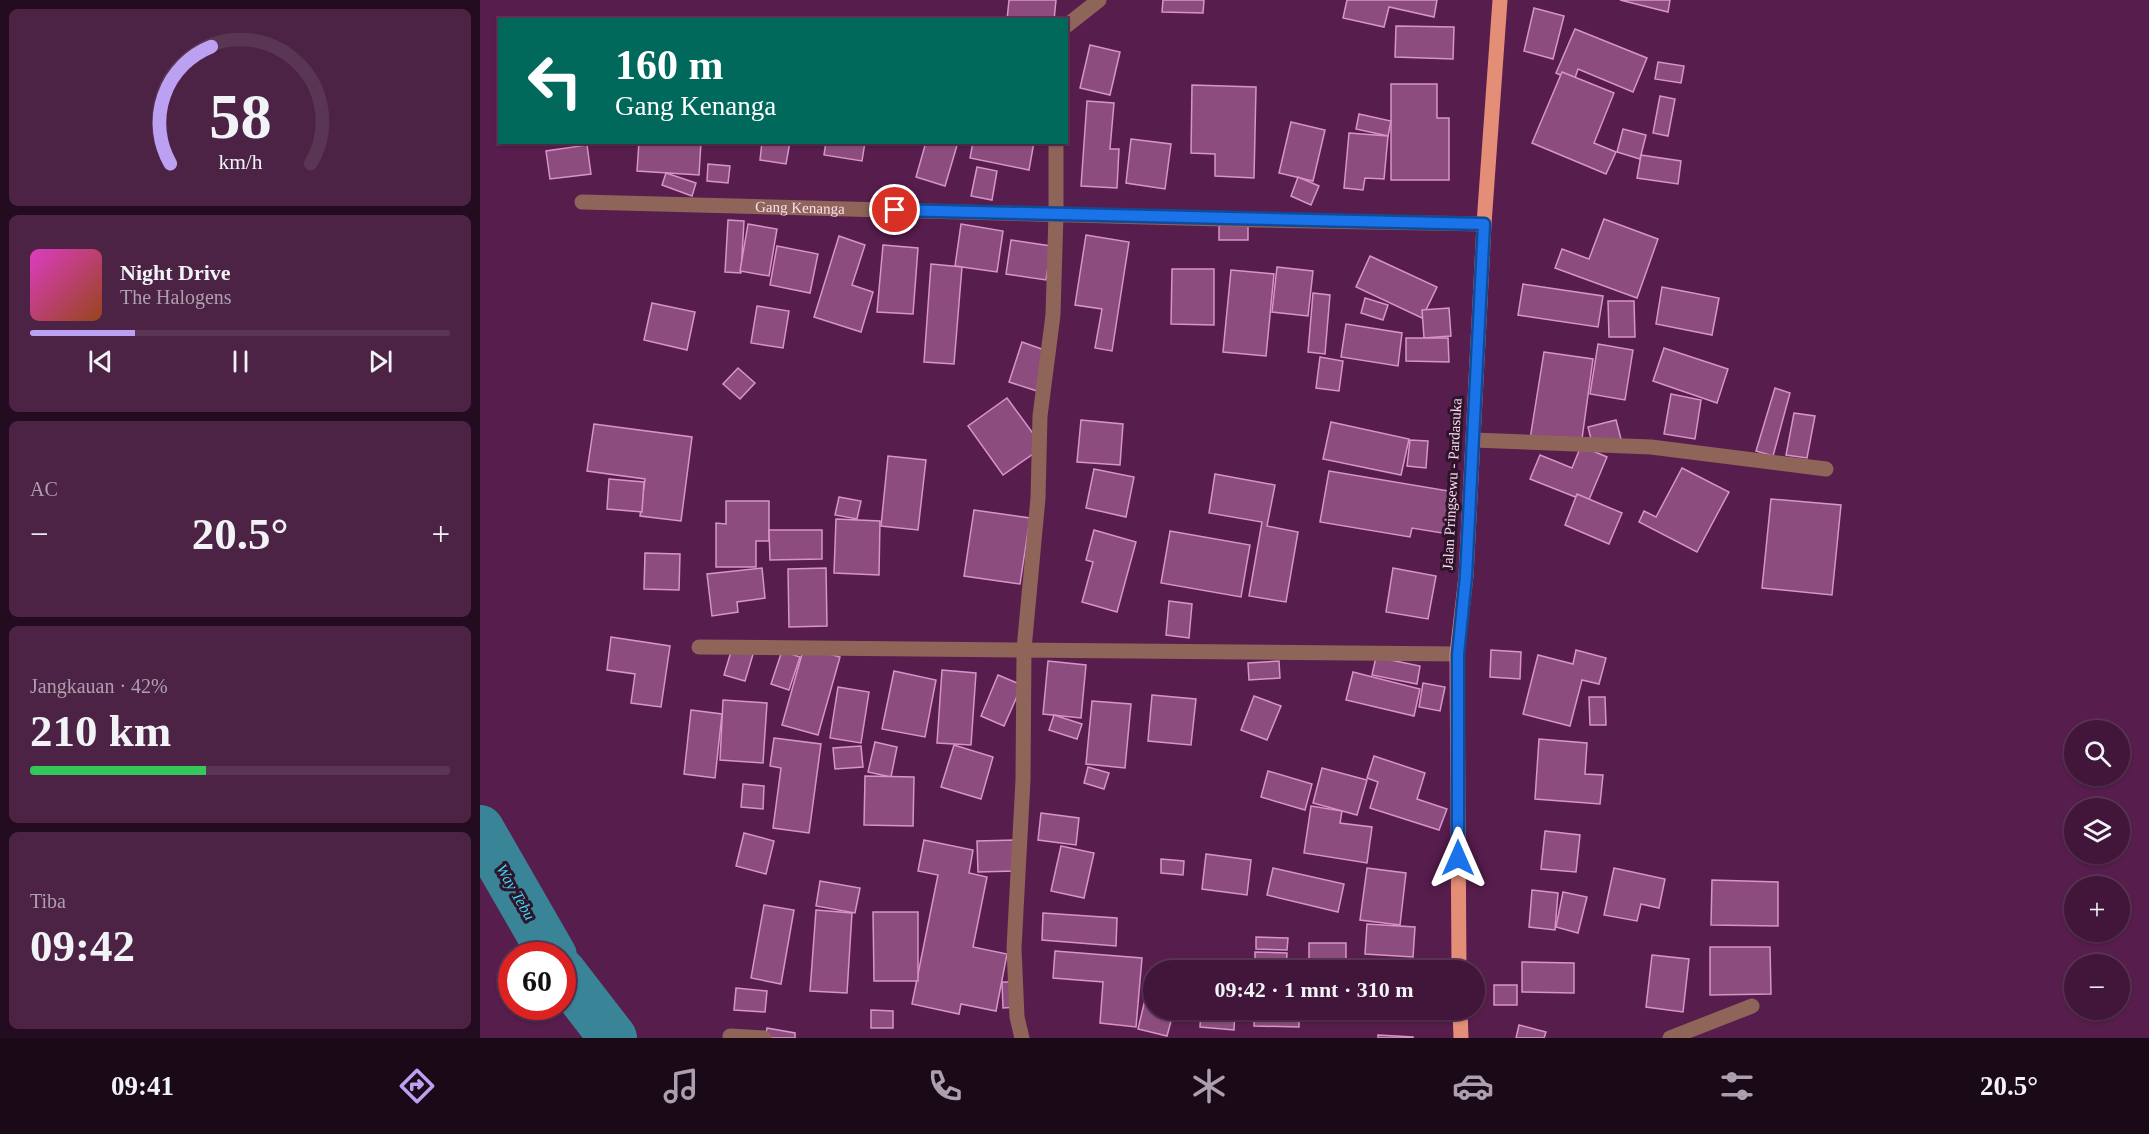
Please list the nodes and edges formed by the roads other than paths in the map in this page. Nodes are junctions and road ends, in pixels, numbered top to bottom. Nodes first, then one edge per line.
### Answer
1 (1099, 0) edge
2 (1500, 0) edge
3 (1068, 24) edge
4 (1056, 144) edge
5 (582, 202) dead end
6 (1056, 214) junction
7 (1484, 224) junction
8 (1473, 440) junction
9 (1826, 469) dead end
10 (699, 647) dead end
11 (1024, 649) junction
12 (1458, 654) junction
13 (1459, 960) edge
14 (1752, 1006) dead end
15 (1460, 1020) edge
16 (730, 1036) dead end
17 (764, 1038) edge
18 (1022, 1038) edge
19 (1461, 1038) edge
20 (1670, 1038) edge

1 - 3 street
2 - 7 main road, Jalan Pringsewu - Pardasuka
4 - 6 street
5 - 6 street, Gang Kenanga
6 - 7 street, Gang Kenanga
6 - 11 street
7 - 8 main road, Jalan Pringsewu - Pardasuka
8 - 9 street
8 - 12 main road, Jalan Pringsewu - Pardasuka
10 - 11 street
11 - 12 street
11 - 18 street
12 - 13 main road, Jalan Pringsewu - Pardasuka
14 - 20 street
15 - 19 main road
16 - 17 street

